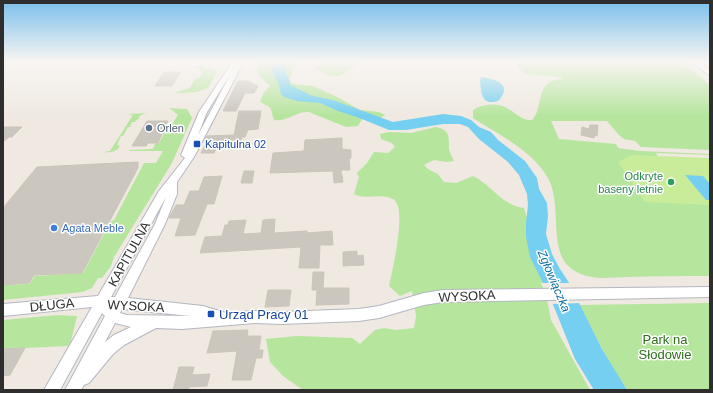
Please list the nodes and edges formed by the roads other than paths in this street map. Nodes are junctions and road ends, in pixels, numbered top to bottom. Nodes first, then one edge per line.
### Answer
1 (224, 79) edge
2 (231, 79) edge
3 (184, 164) junction
4 (173, 183) junction
5 (710, 292) edge
6 (119, 302) junction
7 (102, 303) junction
8 (3, 310) edge
9 (113, 316) junction
10 (226, 319) junction
11 (154, 323) junction
12 (52, 390) edge
13 (73, 390) edge

1 - 3 street, KAPITULNA
2 - 3 street, KAPITULNA
3 - 4 street, KAPITULNA
4 - 6 street, KAPITULNA
4 - 7 street, KAPITULNA
5 - 10 street, WYSOKA
6 - 7 street, WYSOKA
6 - 9 street, KAPITULNA
6 - 10 street, WYSOKA
7 - 8 street, DŁUGA
7 - 9 street, WYSOKA
7 - 12 street, KAPITULNA
9 - 11 street, WYSOKA
9 - 13 street, KAPITULNA
10 - 11 street, WYSOKA
11 - 13 street, KAPITULNA

